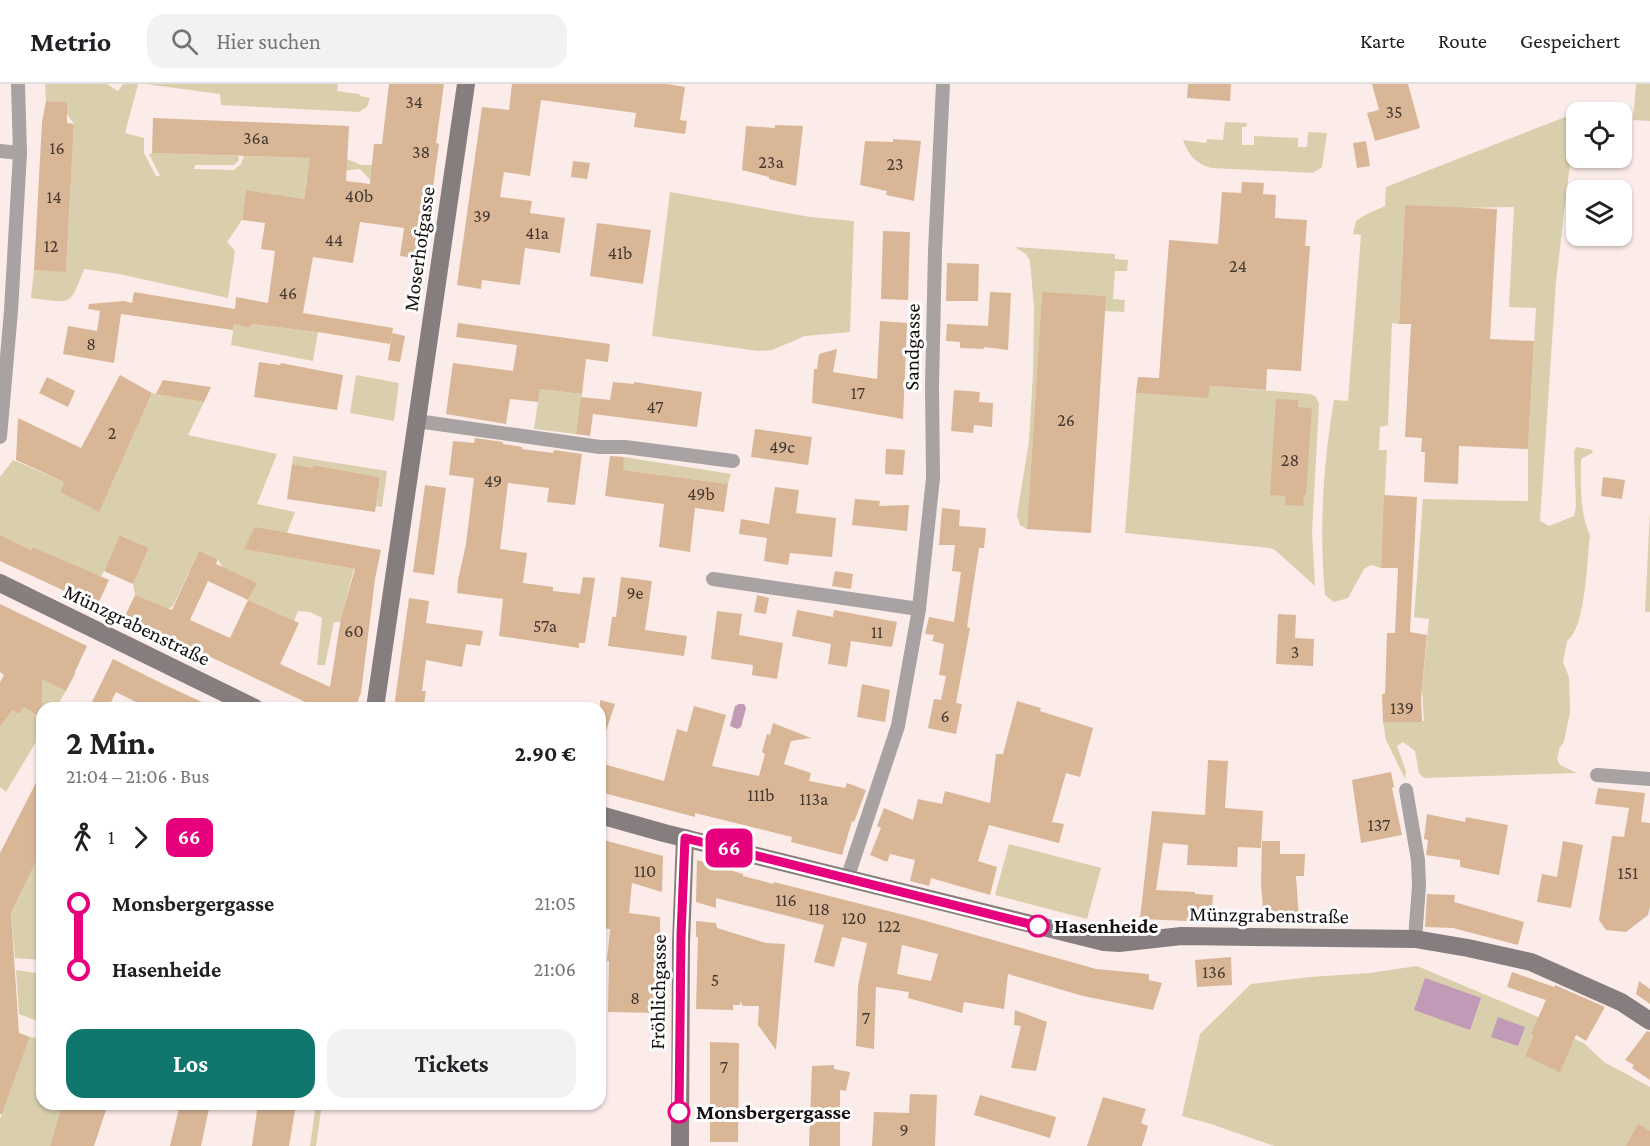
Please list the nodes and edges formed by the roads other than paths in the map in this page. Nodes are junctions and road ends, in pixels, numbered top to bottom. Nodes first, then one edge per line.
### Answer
1 (18, 84) edge
2 (466, 84) edge
3 (943, 84) edge
4 (0, 151) edge
5 (20, 153) junction
6 (6, 304) edge
7 (417, 421) junction
8 (0, 437) edge
9 (733, 461) dead end
10 (714, 579) dead end
11 (0, 583) edge
12 (919, 609) junction
13 (243, 702) edge
14 (376, 702) edge
15 (1597, 775) dead end
16 (1650, 779) edge
17 (1406, 790) dead end
18 (606, 817) edge
19 (685, 838) junction
20 (847, 879) junction
21 (1415, 939) junction
22 (1650, 1021) edge
23 (680, 1146) edge

1 - 5 street
2 - 7 main road, Moserhofgasse
3 - 12 street, Sandgasse
4 - 5 street
5 - 6 street
6 - 8 street
7 - 9 street
7 - 14 main road, Moserhofgasse
10 - 12 street
11 - 13 main road, Münzgrabenstraße
12 - 20 street, Sandgasse
15 - 16 street
17 - 21 street
18 - 19 main road, Münzgrabenstraße
19 - 20 main road, Münzgrabenstraße
19 - 23 main road, Fröhlichgasse
20 - 21 main road, Münzgrabenstraße
21 - 22 main road, Münzgrabenstraße

